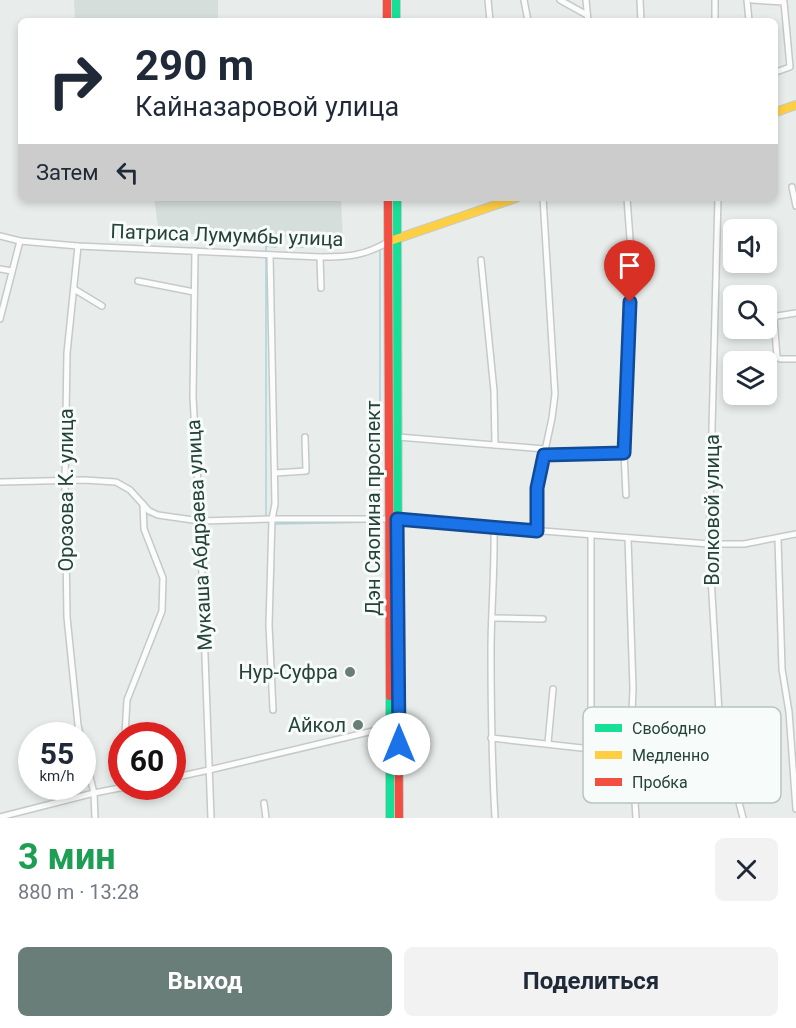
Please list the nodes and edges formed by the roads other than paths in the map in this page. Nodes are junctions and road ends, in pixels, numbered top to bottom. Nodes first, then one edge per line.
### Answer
1 (387, 0) edge
2 (396, 0) edge
3 (488, 0) edge
4 (524, 0) edge
5 (560, 0) edge
6 (586, 0) edge
7 (640, 0) edge
8 (715, 0) edge
9 (747, 0) edge
10 (752, 0) edge
11 (387, 18) edge
12 (396, 18) edge
13 (490, 18) edge
14 (527, 18) edge
15 (588, 18) edge
16 (641, 18) edge
17 (715, 18) edge
18 (749, 18) edge
19 (778, 71) edge
20 (796, 105) edge
21 (778, 111) edge
22 (792, 187) dead end
23 (388, 201) edge
24 (397, 201) edge
25 (507, 201) edge
26 (543, 201) edge
27 (627, 201) edge
28 (718, 201) edge
29 (796, 206) edge
30 (0, 236) edge
31 (392, 240) junction
32 (20, 241) junction
33 (78, 246) junction
34 (195, 251) junction
35 (270, 255) junction
36 (320, 257) junction
37 (481, 260) dead end
38 (0, 269) edge
39 (12, 271) junction
40 (138, 281) dead end
41 (321, 288) dead end
42 (74, 289) junction
43 (194, 292) junction
44 (102, 306) dead end
45 (796, 313) edge
46 (0, 319) edge
47 (796, 359) edge
48 (394, 373) junction
49 (305, 437) dead end
50 (398, 438) junction
51 (495, 445) junction
52 (545, 452) junction
53 (624, 453) junction
54 (275, 473) junction
55 (65, 481) junction
56 (0, 482) edge
57 (626, 495) dead end
58 (143, 504) junction
59 (272, 519) junction
60 (393, 519) junction
61 (200, 521) junction
62 (494, 527) junction
63 (537, 531) junction
64 (796, 534) edge
65 (591, 535) junction
66 (628, 538) junction
67 (778, 538) junction
68 (709, 544) junction
69 (492, 618) junction
70 (543, 619) dead end
71 (553, 689) dead end
72 (591, 707) edge
73 (632, 707) edge
74 (719, 707) edge
75 (273, 710) dead end
76 (78, 722) edge
77 (125, 722) edge
78 (389, 728) junction
79 (398, 728) junction
80 (491, 738) junction
81 (548, 743) junction
82 (583, 748) edge
83 (209, 770) junction
84 (186, 775) edge
85 (67, 800) edge
86 (94, 800) edge
87 (264, 803) dead end
88 (635, 803) edge
89 (739, 803) edge
90 (796, 809) edge
91 (24, 811) junction
92 (0, 817) edge
93 (26, 818) edge
94 (95, 818) edge
95 (211, 818) edge
96 (266, 818) edge
97 (390, 818) edge
98 (399, 818) edge
99 (495, 818) edge
100 (636, 818) edge
101 (743, 818) edge

1 - 11 main road
2 - 12 main road
3 - 13 street
4 - 14 street
5 - 15 street
6 - 15 street
7 - 16 street
8 - 17 street
9 - 18 street
10 - 19 street
20 - 21 main road
22 - 29 street
23 - 31 main road, Дэн Сяопина проспект
24 - 31 main road, Дэн Сяопина проспект
25 - 31 main road, Патриса Лумумбы улица
26 - 52 street
27 - 53 street
28 - 68 street, Волковой улица
30 - 32 street, Патриса Лумумбы улица
31 - 36 street, Патриса Лумумбы улица
31 - 48 main road, Дэн Сяопина проспект
32 - 33 street, Патриса Лумумбы улица
32 - 39 street
33 - 34 street, Патриса Лумумбы улица
33 - 42 street, Орозова К. улица
34 - 35 street, Патриса Лумумбы улица
34 - 43 street, Мукаша Абдраева улица
35 - 36 street, Патриса Лумумбы улица
35 - 54 street
36 - 41 street
37 - 51 street
38 - 39 street
39 - 46 street
40 - 43 street
42 - 44 street
42 - 55 street, Орозова К. улица
43 - 61 street, Мукаша Абдраева улица
45 - 47 street
48 - 50 main road, Дэн Сяопина проспект
48 - 60 main road, Дэн Сяопина проспект
49 - 54 street
50 - 51 street
50 - 60 main road, Дэн Сяопина проспект
51 - 52 street
52 - 53 street
52 - 63 street
53 - 57 street
54 - 59 street
55 - 56 street
55 - 58 street
55 - 76 street, Орозова К. улица
58 - 61 street
58 - 77 street
59 - 60 street
59 - 61 street
59 - 75 street
60 - 62 street
60 - 78 main road, Дэн Сяопина проспект
60 - 79 main road, Дэн Сяопина проспект
61 - 83 street, Мукаша Абдраева улица
62 - 63 street
62 - 69 street
63 - 65 street
64 - 67 street
65 - 66 street
65 - 72 street
66 - 68 street
66 - 73 street
67 - 68 street
67 - 90 street
68 - 74 street, Волковой улица
69 - 70 street
69 - 80 street
71 - 81 street
78 - 79 street
78 - 83 street
78 - 97 main road, Дэн Сяопина проспект
79 - 98 main road, Дэн Сяопина проспект
80 - 81 street
80 - 99 street
81 - 82 street
83 - 84 street
83 - 95 street, Мукаша Абдраева улица
85 - 91 street
86 - 94 street
87 - 96 street
88 - 100 street
89 - 101 street, Волковой улица
91 - 92 street
91 - 93 street

